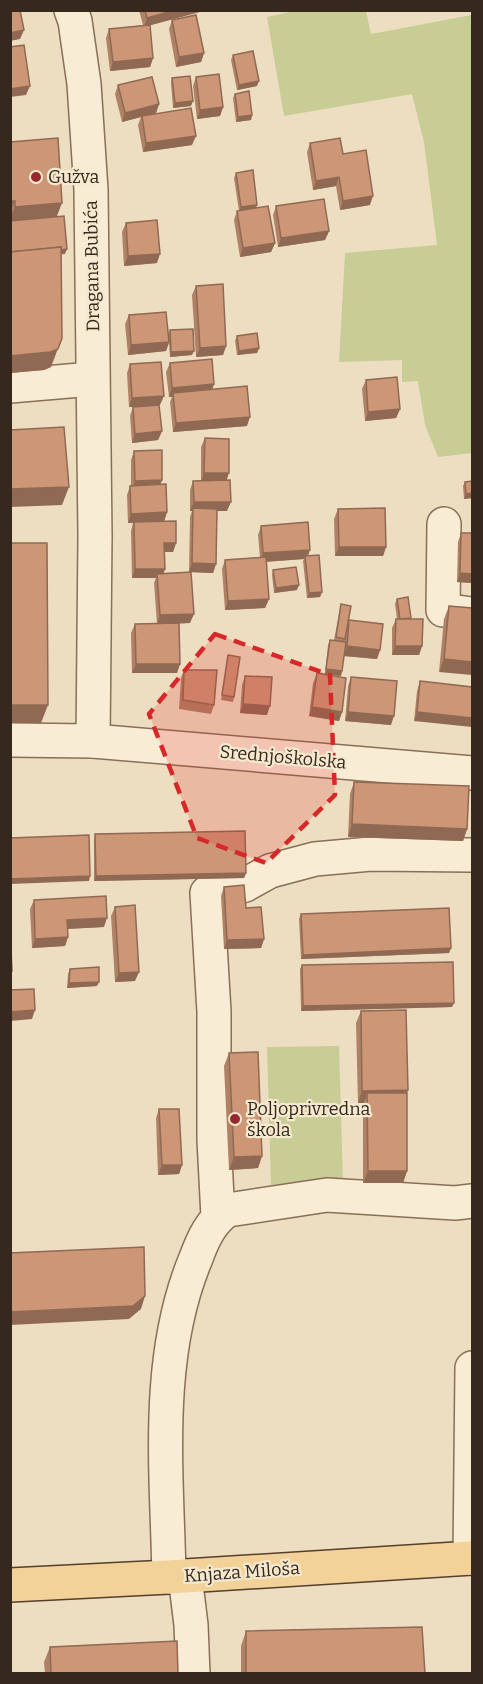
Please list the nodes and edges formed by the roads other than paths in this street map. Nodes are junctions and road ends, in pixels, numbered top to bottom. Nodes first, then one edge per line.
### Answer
1 (71, 10) edge
2 (92, 379) junction
3 (10, 386) edge
4 (444, 524) dead end
5 (472, 614) edge
6 (10, 740) edge
7 (93, 741) junction
8 (472, 773) edge
9 (472, 855) edge
10 (472, 1201) edge
11 (218, 1217) junction
12 (472, 1368) edge
13 (471, 1558) edge
14 (177, 1576) junction
15 (10, 1585) edge
16 (193, 1674) edge

1 - 2 street, Dragana Bubića
2 - 3 street
2 - 7 street, Dragana Bubića
4 - 5 street
6 - 7 street, Srednjoškolska
7 - 8 street, Srednjoškolska
9 - 11 street
10 - 11 street
11 - 14 street
12 - 13 street
13 - 14 main road, Knjaza Miloša
14 - 15 main road, Knjaza Miloša
14 - 16 street

